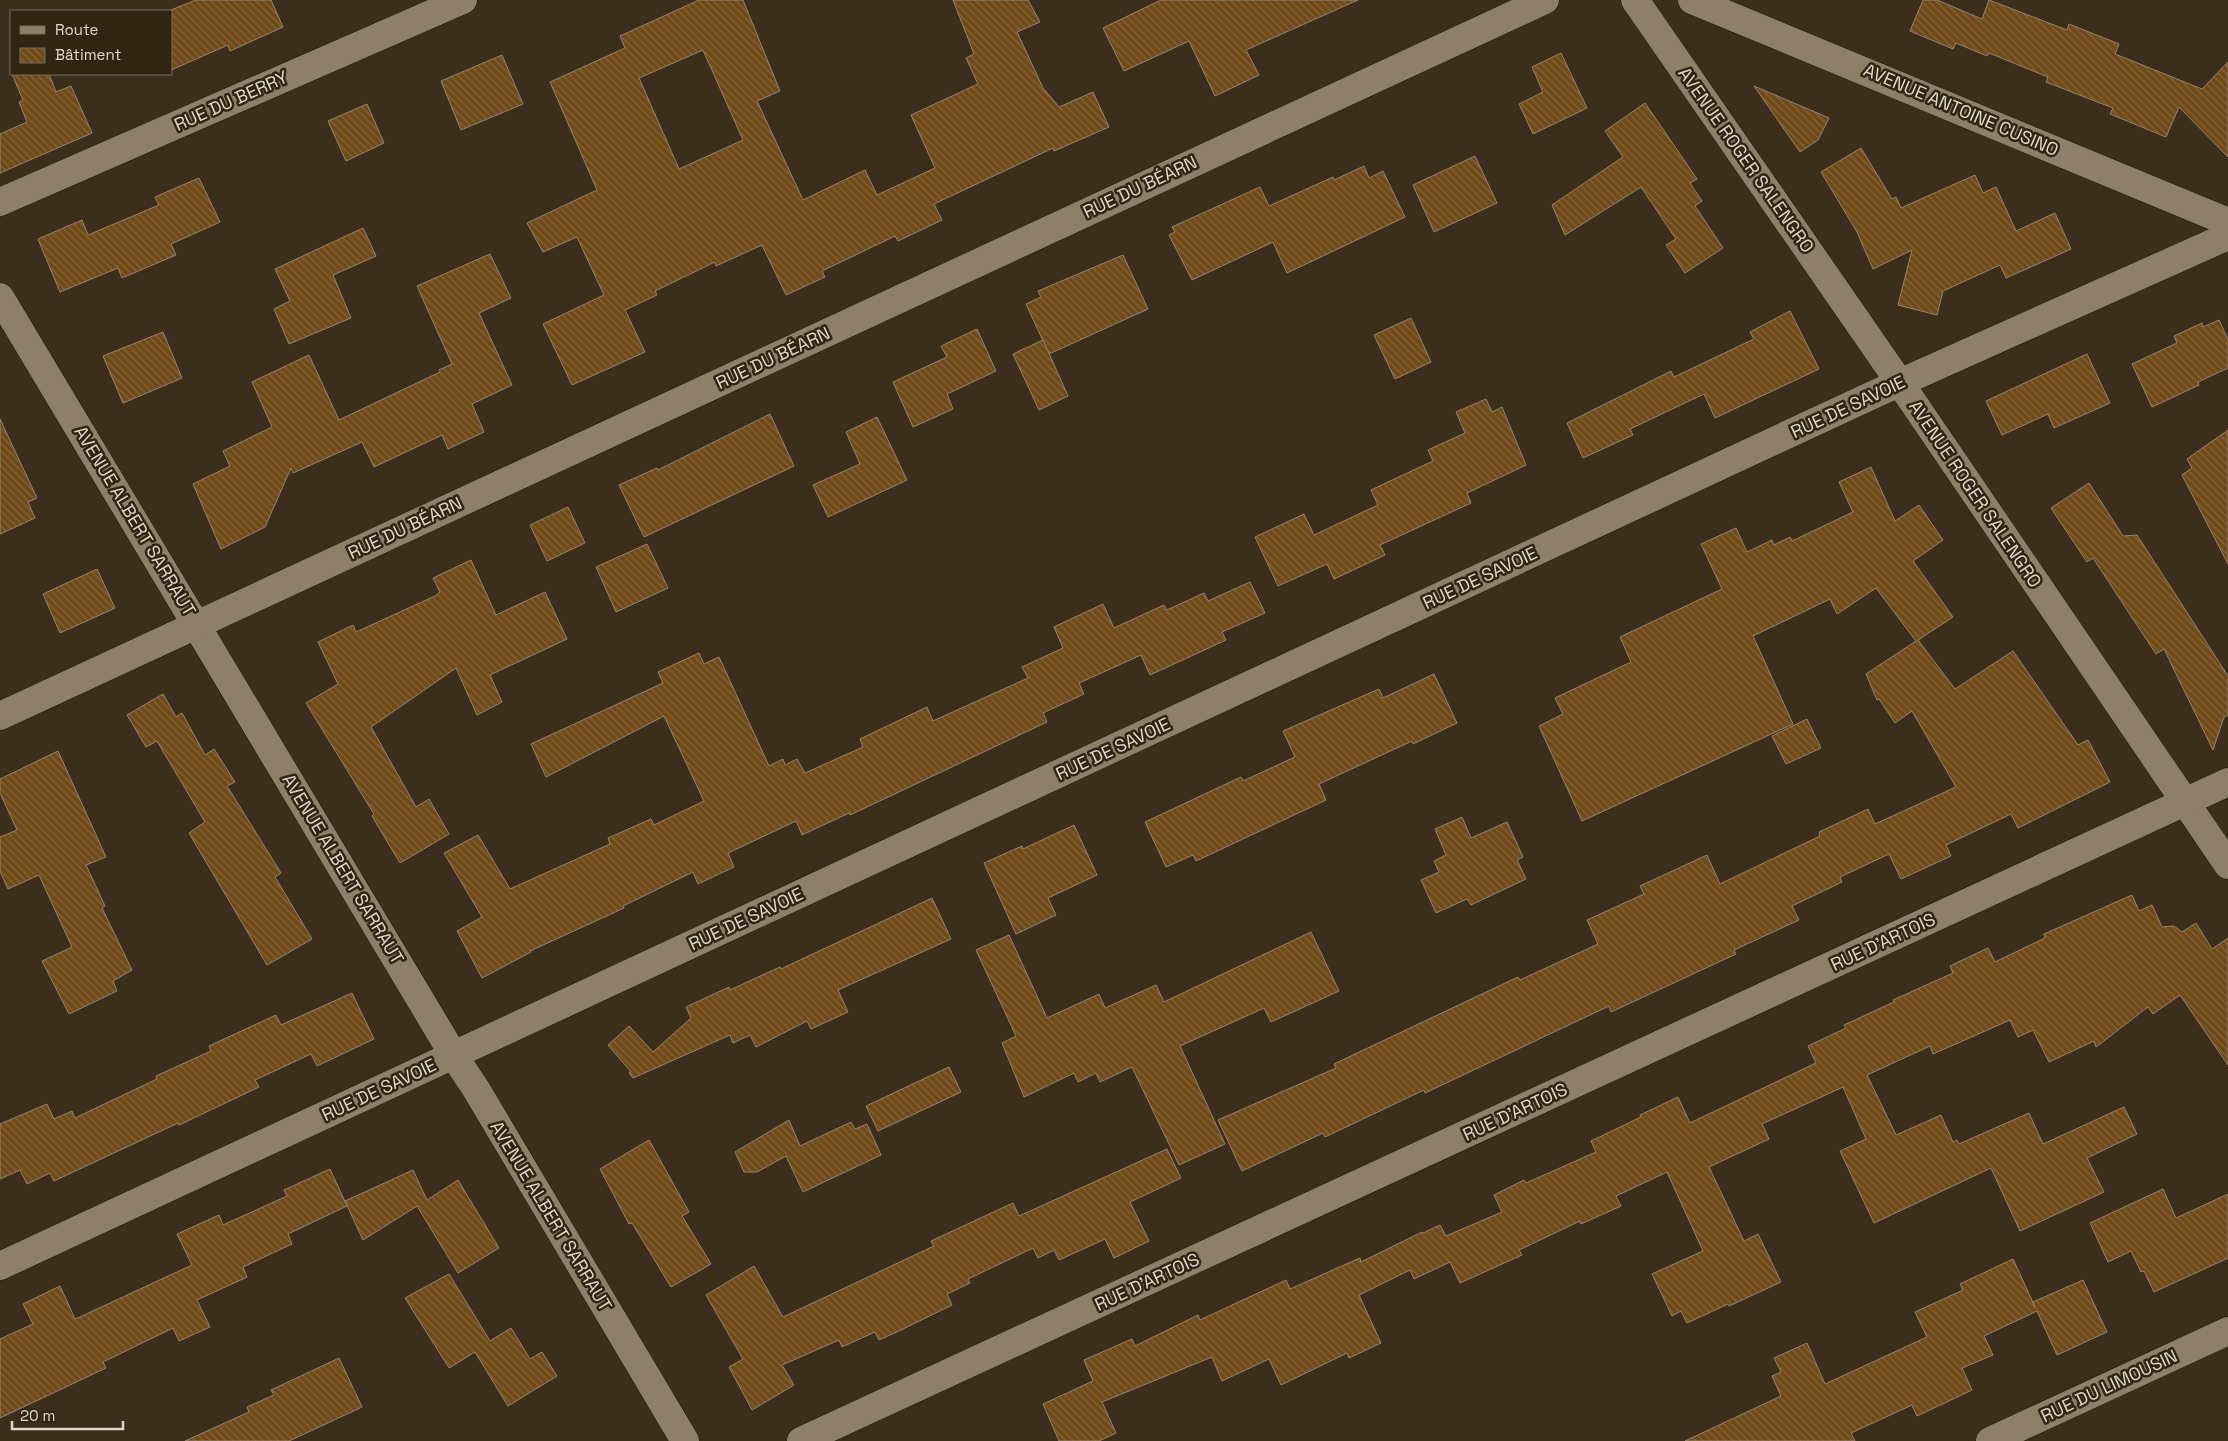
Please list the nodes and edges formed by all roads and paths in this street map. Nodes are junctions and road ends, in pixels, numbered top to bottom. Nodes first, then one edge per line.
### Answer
1 (463, 0) edge
2 (1545, 0) edge
3 (1635, 0) edge
4 (1692, 0) edge
5 (0, 202) edge
6 (2228, 222) edge
7 (2228, 236) edge
8 (0, 297) edge
9 (1900, 383) junction
10 (197, 624) junction
11 (0, 716) edge
12 (2228, 782) edge
13 (2184, 803) junction
14 (2228, 865) edge
15 (454, 1056) junction
16 (0, 1266) edge
17 (2228, 1331) edge
18 (685, 1441) edge
19 (801, 1441) edge
20 (1990, 1441) edge

1 - 5 street, RUE DU BERRY
2 - 10 street, RUE DU BÉARN
3 - 9 street, AVENUE ROGER SALENGRO
4 - 6 street, AVENUE ANTOINE CUSINO
7 - 9 street, RUE DE SAVOIE
8 - 10 street, AVENUE ALBERT SARRAUT
9 - 13 street, AVENUE ROGER SALENGRO
9 - 15 street, RUE DE SAVOIE
10 - 11 street, RUE DU BÉARN
10 - 15 street, AVENUE ALBERT SARRAUT
12 - 13 street, RUE D'ARTOIS
13 - 14 street, AVENUE ROGER SALENGRO
13 - 19 street, RUE D'ARTOIS
15 - 16 street, RUE DE SAVOIE
15 - 18 street, AVENUE ALBERT SARRAUT
17 - 20 street, RUE DU LIMOUSIN

